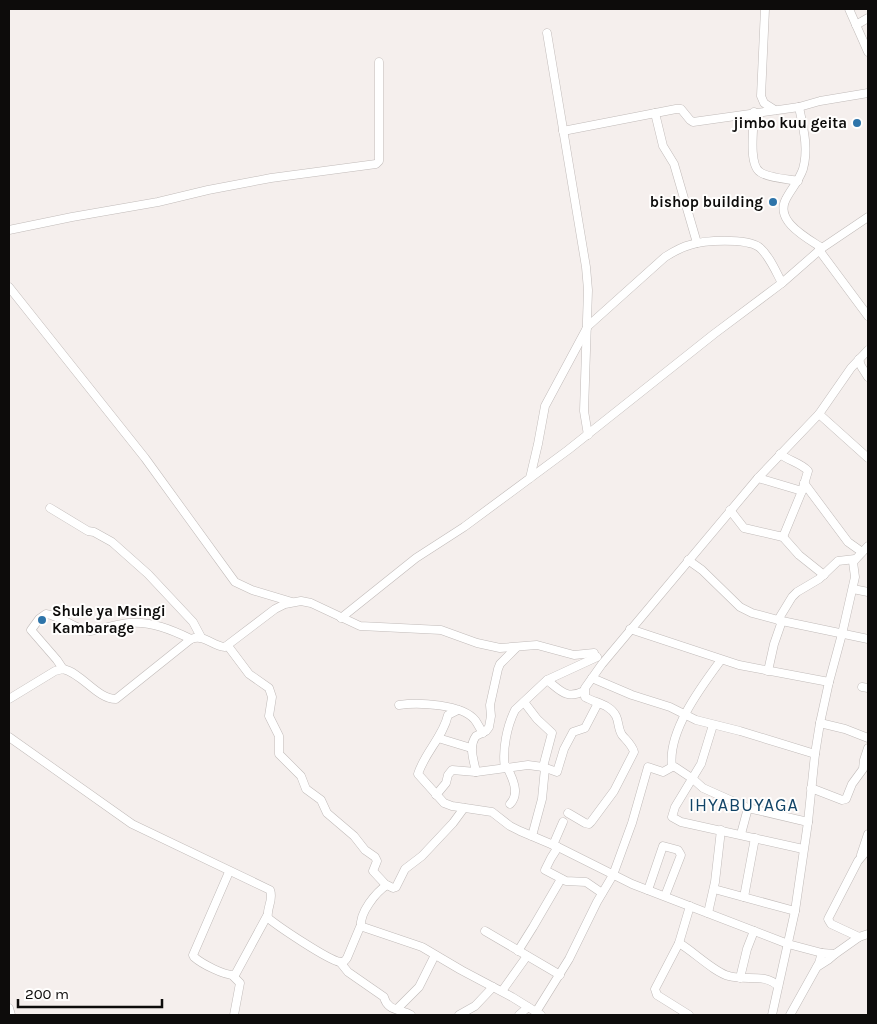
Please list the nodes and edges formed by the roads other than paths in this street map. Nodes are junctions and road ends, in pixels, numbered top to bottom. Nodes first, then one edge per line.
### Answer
1 (766, 9) edge
2 (849, 9) edge
3 (867, 21) edge
4 (856, 25) junction
5 (547, 33) dead end
6 (868, 52) edge
7 (379, 62) dead end
8 (868, 93) edge
9 (799, 107) junction
10 (775, 110) junction
11 (754, 112) junction
12 (655, 113) junction
13 (563, 131) junction
14 (798, 181) junction
15 (868, 216) edge
16 (9, 230) edge
17 (697, 243) junction
18 (820, 249) junction
19 (782, 283) junction
20 (9, 286) edge
21 (868, 316) edge
22 (588, 326) junction
23 (868, 350) edge
24 (859, 359) junction
25 (868, 377) edge
26 (819, 414) junction
27 (588, 434) junction
28 (780, 454) junction
29 (868, 458) edge
30 (530, 478) junction
31 (758, 478) junction
32 (804, 483) junction
33 (802, 491) junction
34 (50, 508) dead end
35 (730, 510) junction
36 (783, 536) junction
37 (868, 546) edge
38 (862, 552) junction
39 (856, 559) junction
40 (688, 560) junction
41 (824, 575) junction
42 (852, 589) junction
43 (868, 592) edge
44 (294, 602) junction
45 (341, 618) junction
46 (780, 621) junction
47 (630, 629) junction
48 (842, 634) junction
49 (201, 637) junction
50 (868, 638) edge
51 (191, 639) junction
52 (228, 646) junction
53 (516, 648) junction
54 (720, 660) junction
55 (63, 669) junction
56 (768, 671) junction
57 (592, 678) junction
58 (548, 680) junction
59 (829, 682) junction
60 (584, 691) junction
61 (9, 699) edge
62 (524, 702) junction
63 (598, 703) junction
64 (399, 705) dead end
65 (458, 710) junction
66 (685, 715) junction
67 (490, 722) junction
68 (477, 723) junction
69 (820, 723) junction
70 (712, 725) junction
71 (483, 733) junction
72 (9, 736) edge
73 (438, 738) junction
74 (868, 738) edge
75 (471, 748) junction
76 (868, 748) edge
77 (815, 754) junction
78 (672, 767) junction
79 (506, 768) junction
80 (544, 768) junction
81 (476, 772) junction
82 (694, 779) junction
83 (811, 788) junction
84 (436, 795) junction
85 (510, 804) dead end
86 (464, 808) junction
87 (748, 808) junction
88 (568, 813) dead end
89 (563, 822) dead end
90 (808, 822) junction
91 (721, 830) junction
92 (742, 834) junction
93 (868, 834) edge
94 (532, 836) junction
95 (755, 838) junction
96 (556, 846) junction
97 (803, 849) junction
98 (868, 849) edge
99 (860, 858) junction
100 (230, 872) junction
101 (613, 875) junction
102 (561, 879) junction
103 (386, 885) junction
104 (714, 889) junction
105 (648, 890) junction
106 (602, 893) junction
107 (665, 896) junction
108 (744, 897) junction
109 (690, 906) junction
110 (795, 910) junction
111 (708, 912) junction
112 (267, 916) junction
113 (361, 927) junction
114 (485, 931) dead end
115 (754, 932) junction
116 (868, 934) edge
117 (859, 937) junction
118 (679, 943) junction
119 (788, 944) junction
120 (518, 951) junction
121 (822, 954) junction
122 (834, 954) junction
123 (435, 955) junction
124 (527, 956) junction
125 (340, 962) junction
126 (818, 967) junction
127 (232, 975) junction
128 (560, 975) junction
129 (740, 978) junction
130 (778, 986) junction
131 (493, 987) junction
132 (502, 991) junction
133 (528, 1007) junction
134 (9, 1008) edge
135 (397, 1009) junction
136 (539, 1014) edge
137 (11, 1015) edge
138 (234, 1015) edge
139 (411, 1015) edge
140 (459, 1015) edge
141 (519, 1015) edge
142 (689, 1015) edge
143 (772, 1015) edge
144 (790, 1015) edge

1 - 10 street
2 - 4 street
3 - 4 street
4 - 6 street
5 - 13 street
7 - 16 street
8 - 9 street
9 - 10 street
9 - 14 street
10 - 11 street
11 - 12 street
11 - 14 street
12 - 13 street
12 - 17 street
13 - 22 street
14 - 18 street
15 - 18 street
17 - 19 street
17 - 22 street
18 - 19 street
18 - 21 street
19 - 27 street
20 - 44 street
22 - 27 street
22 - 30 street
23 - 24 street
24 - 25 street
24 - 26 street
26 - 28 street
26 - 29 street
27 - 30 street
28 - 31 street
28 - 32 street
30 - 45 street
31 - 33 street
31 - 35 street
32 - 33 street
32 - 38 street
33 - 36 street
34 - 49 street
35 - 36 street
35 - 40 street
36 - 41 street
37 - 38 street
38 - 39 street
39 - 41 street
39 - 42 street
40 - 46 street
40 - 47 street
41 - 46 street
42 - 43 street
42 - 48 street
44 - 45 street
44 - 52 street
45 - 53 street
46 - 48 street
46 - 56 street
47 - 54 street
47 - 57 street
48 - 50 street
48 - 59 street
49 - 51 street
49 - 52 street
51 - 55 street
51 - 55 street
52 - 103 street
53 - 58 street
53 - 67 street
54 - 56 street
54 - 66 street
55 - 61 street
56 - 59 street
57 - 60 street
57 - 66 street
58 - 60 street
58 - 62 street
59 - 69 street
60 - 63 street
62 - 79 street
62 - 80 street
63 - 80 street
63 - 88 street
64 - 65 street
65 - 68 street
65 - 73 street
66 - 70 street
66 - 78 street
67 - 68 street
67 - 71 street
68 - 71 street
69 - 74 street
69 - 77 street
70 - 77 street
70 - 82 street
71 - 75 street
72 - 100 street
73 - 75 street
73 - 84 street
75 - 81 street
76 - 83 street
77 - 83 street
78 - 82 street
78 - 101 street
79 - 80 street
79 - 81 street
79 - 85 street
80 - 94 street
81 - 84 street
82 - 87 street
82 - 91 street
83 - 90 street
84 - 86 street
86 - 94 street
86 - 103 street
87 - 90 street
87 - 92 street
89 - 96 street
90 - 97 street
91 - 92 street
91 - 104 street
92 - 95 street
93 - 99 street
94 - 96 street
95 - 97 street
95 - 108 street
96 - 101 street
96 - 102 street
97 - 110 street
98 - 99 street
99 - 117 street
100 - 112 street
100 - 127 street
101 - 105 street
101 - 106 street
102 - 106 street
102 - 120 street
103 - 113 street
104 - 108 street
104 - 111 street
105 - 107 street
105 - 107 street
106 - 128 street
107 - 109 street
108 - 110 street
109 - 111 street
109 - 118 street
110 - 119 street
111 - 115 street
112 - 125 street
112 - 127 street
113 - 123 street
113 - 125 street
114 - 120 street
115 - 119 street
115 - 129 street
116 - 117 street
117 - 122 street
118 - 129 street
118 - 142 street
119 - 121 street
119 - 130 street
120 - 124 street
121 - 122 street
121 - 126 street
122 - 126 street
123 - 131 street
123 - 135 street
124 - 128 street
124 - 132 street
125 - 135 street
126 - 144 street
127 - 138 street
128 - 136 street
129 - 130 street
130 - 143 street
131 - 132 street
131 - 140 street
132 - 133 street
133 - 136 street
133 - 141 street
134 - 137 street
135 - 139 street

